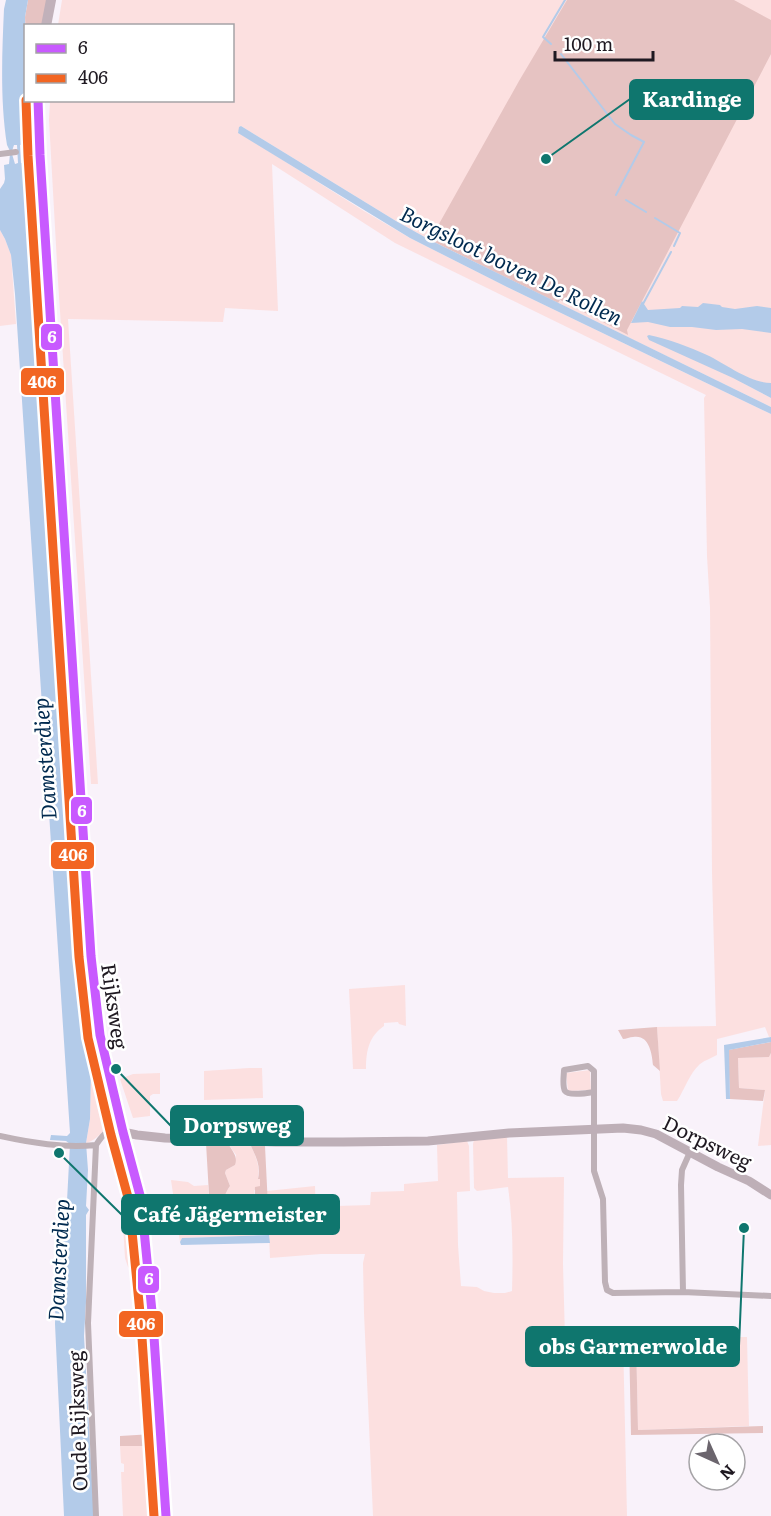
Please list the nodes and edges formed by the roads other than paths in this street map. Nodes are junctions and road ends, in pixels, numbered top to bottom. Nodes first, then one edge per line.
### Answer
1 (51, 0) edge
2 (46, 24) edge
3 (38, 102) edge
4 (16, 152) dead end
5 (0, 154) edge
6 (594, 1092) junction
7 (595, 1129) junction
8 (123, 1132) junction
9 (0, 1136) edge
10 (96, 1145) junction
11 (690, 1152) junction
12 (771, 1195) edge
13 (683, 1292) junction
14 (771, 1296) edge
15 (96, 1516) edge
16 (166, 1516) edge

1 - 2 main road
3 - 8 main road, Rijksweg
4 - 5 street
6 - 6 street
6 - 7 street
7 - 8 street, Dorpsweg
7 - 11 street, Dorpsweg
7 - 13 street
8 - 10 street
8 - 16 main road, Rijksweg
9 - 10 street
10 - 15 street, Oude Rijksweg
11 - 12 street, Dorpsweg
11 - 13 street
13 - 14 street

